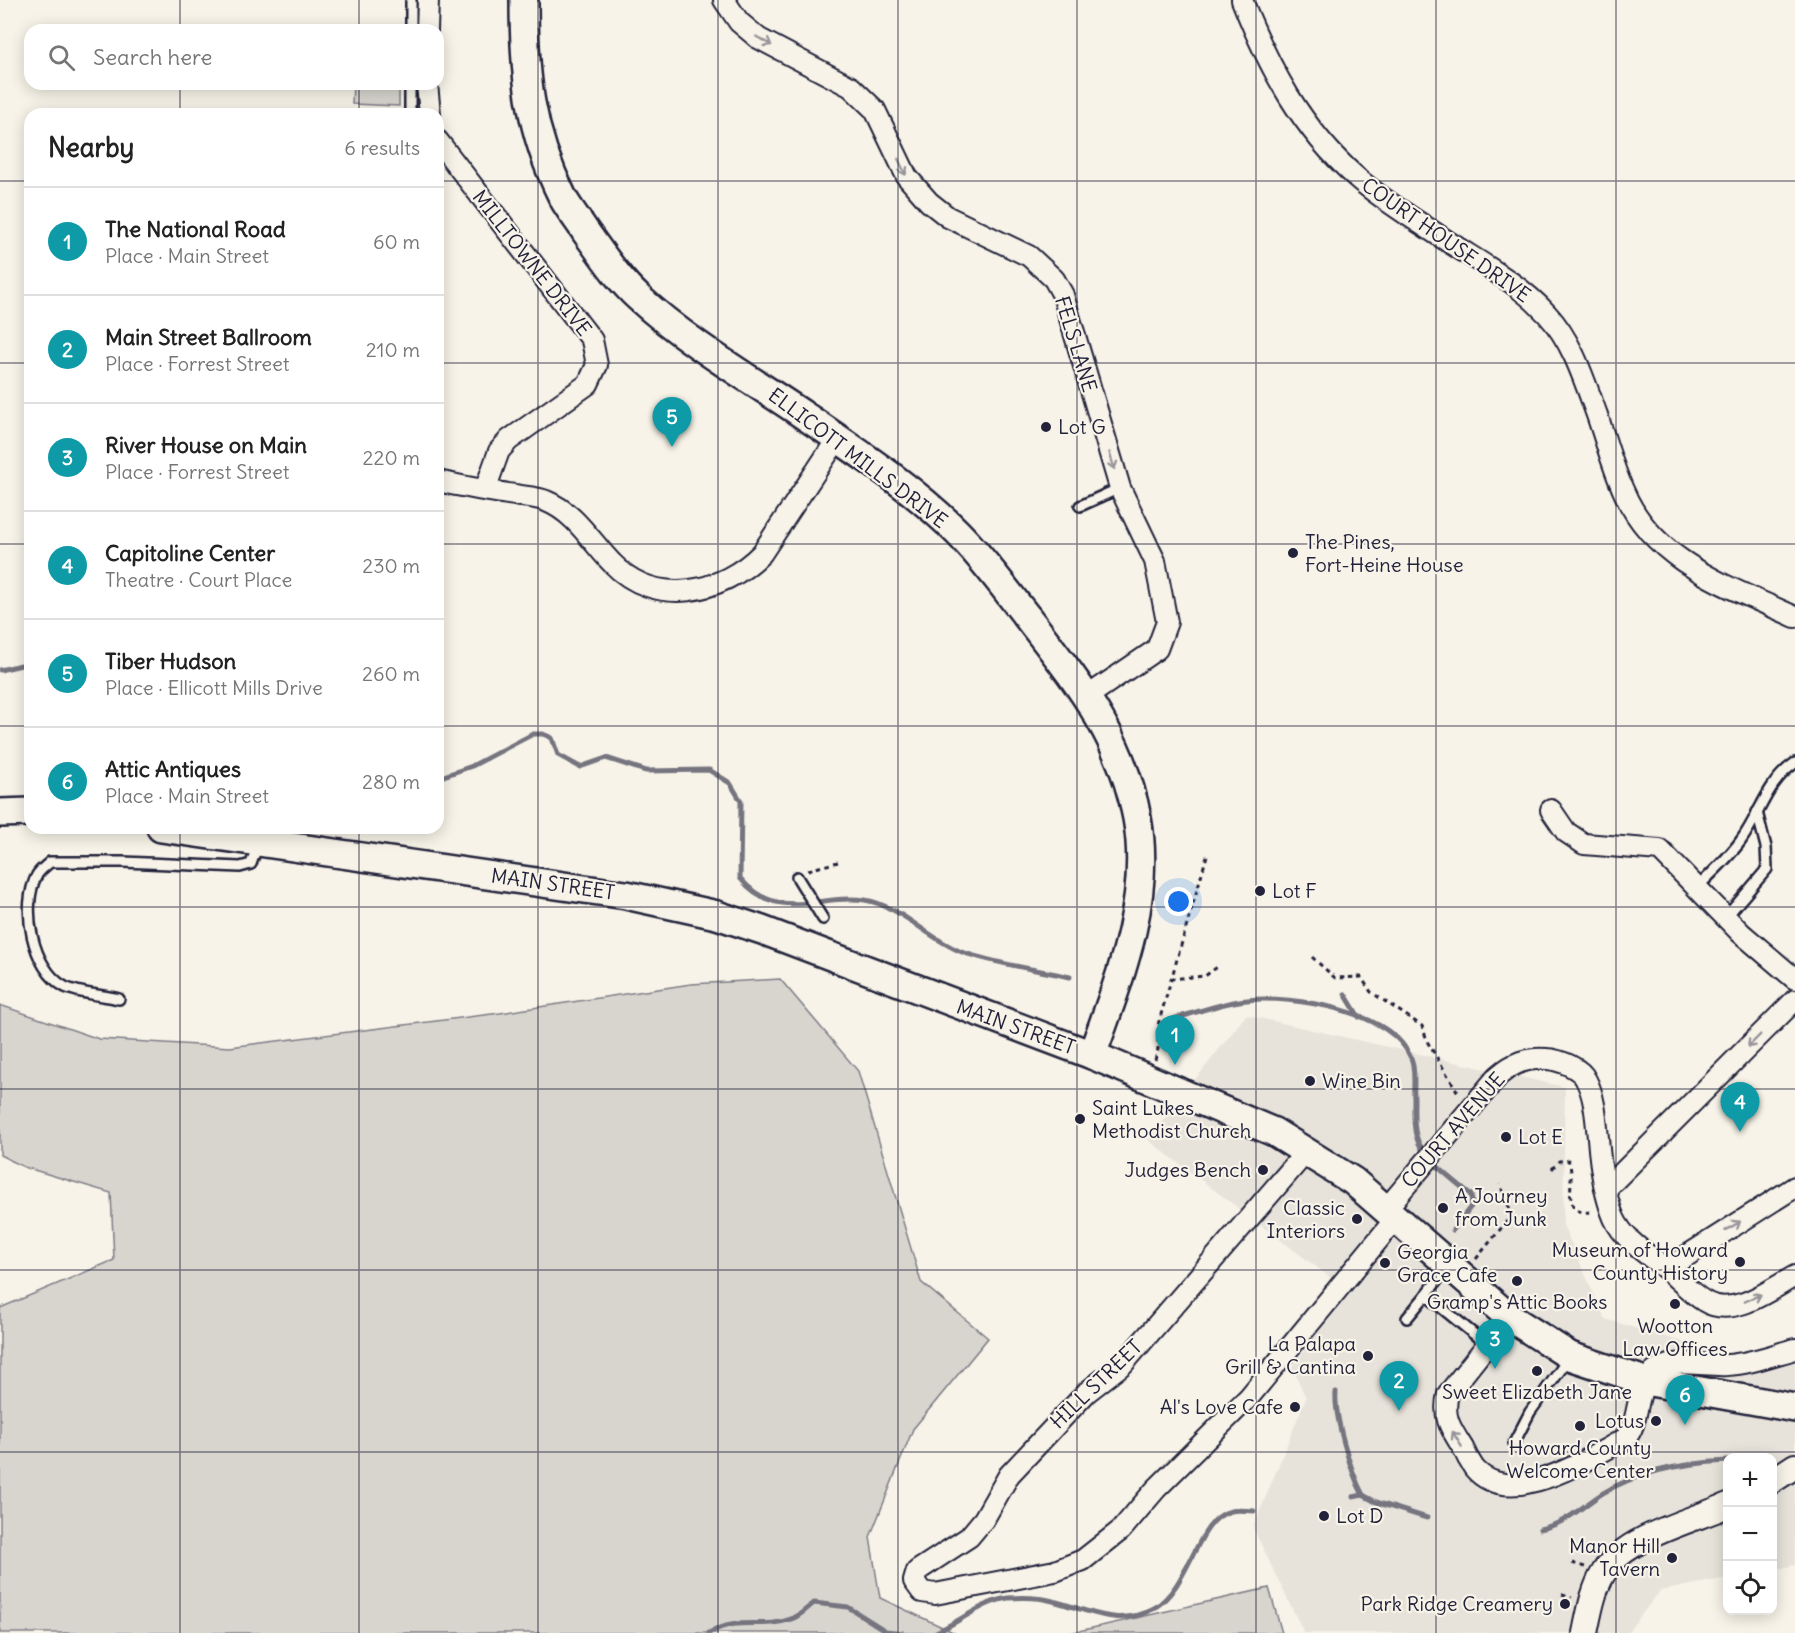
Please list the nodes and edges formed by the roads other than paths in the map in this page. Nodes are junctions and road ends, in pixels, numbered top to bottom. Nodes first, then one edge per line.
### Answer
1 (411, 0) edge
2 (428, 0) edge
3 (524, 0) edge
4 (724, 0) edge
5 (1242, 0) edge
6 (411, 24) edge
7 (427, 24) edge
8 (410, 90) edge
9 (428, 90) edge
10 (410, 108) edge
11 (429, 108) edge
12 (444, 149) edge
13 (838, 438) junction
14 (444, 482) edge
15 (1120, 488) junction
16 (485, 490) junction
17 (1080, 506) dead end
18 (1795, 617) edge
19 (1088, 696) junction
20 (1795, 763) edge
21 (1551, 810) dead end
22 (24, 812) edge
23 (1757, 812) junction
24 (0, 813) edge
25 (203, 834) edge
26 (259, 842) junction
27 (797, 878) road end
28 (1697, 888) junction
29 (1726, 917) junction
30 (823, 919) dead end
31 (1795, 980) edge
32 (119, 999) dead end
33 (1795, 1000) edge
34 (1092, 1055) junction
35 (1307, 1151) junction
36 (1795, 1187) edge
37 (1606, 1189) junction
38 (1392, 1212) junction
39 (1462, 1263) junction
40 (1666, 1269) junction
41 (1795, 1276) edge
42 (1426, 1295) junction
43 (1509, 1317) junction
44 (1407, 1318) dead end
45 (1486, 1344) junction
46 (1795, 1349) edge
47 (1570, 1356) junction
48 (1646, 1381) junction
49 (1795, 1408) edge
50 (1514, 1443) dead end
51 (1795, 1466) edge
52 (1777, 1478) edge
53 (1723, 1507) edge
54 (916, 1586) joint
55 (1585, 1633) edge

1 - 6 lane
2 - 7 street
3 - 13 main road, ELLICOTT MILLS DRIVE
4 -> 15 street, FELS LANE
5 - 18 street, COURT HOUSE DRIVE
8 - 10 lane
9 - 11 street
12 - 16 street, MILLTOWNE DRIVE
13 - 16 street
13 - 19 main road, ELLICOTT MILLS DRIVE
14 - 16 street
15 - 17 lane
15 - 19 street, FELS LANE
19 - 34 main road, ELLICOTT MILLS DRIVE
20 - 23 lane
21 - 28 street
22 - 24 main road
23 - 28 lane
23 - 29 lane
25 - 26 main road, MAIN STREET
26 - 32 lane
26 - 34 main road, MAIN STREET
27 - 30 lane
28 - 29 street
29 - 31 street
33 -> 37 street
34 - 35 main road, MAIN STREET
35 - 38 main road, MAIN STREET
35 - 54 street, HILL STREET
40 -> 36 street
37 - 38 street, COURT AVENUE
37 - 40 street, COURT AVENUE
38 - 39 main road, MAIN STREET
38 - 54 street, COURT AVENUE
39 - 42 lane
39 - 43 main road, MAIN STREET
40 -> 41 street, COURT AVENUE
42 - 44 lane
42 - 45 lane
43 - 45 street
43 - 47 main road, MAIN STREET
48 -> 45 street
46 - 48 street
47 - 48 main road, MAIN STREET
47 - 50 lane
48 - 49 main road, MAIN STREET
51 - 52 street
53 - 55 street

